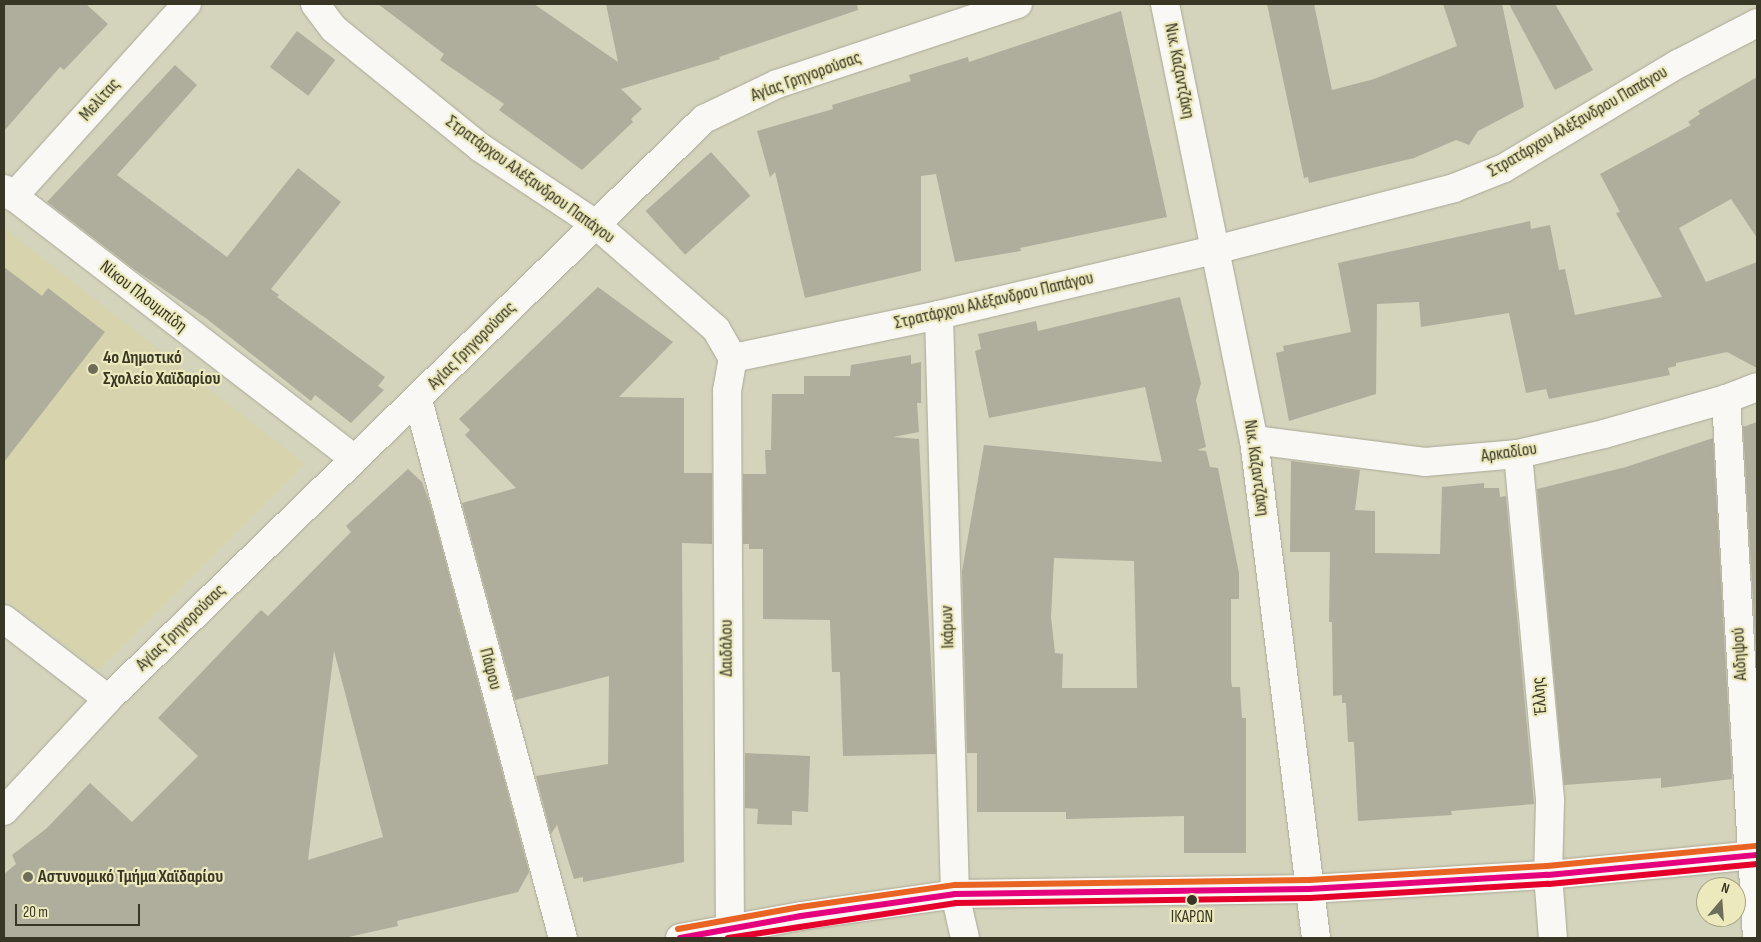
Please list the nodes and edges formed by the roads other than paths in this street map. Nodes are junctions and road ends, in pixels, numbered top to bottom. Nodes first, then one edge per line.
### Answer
1 (187, 4) edge
2 (315, 4) edge
3 (1018, 4) edge
4 (1166, 4) edge
5 (1757, 23) edge
6 (8, 193) edge
7 (594, 223) junction
8 (1215, 250) junction
9 (939, 315) junction
10 (733, 358) junction
11 (1757, 387) edge
12 (1726, 399) junction
13 (418, 400) junction
14 (1254, 440) junction
15 (1518, 454) junction
16 (354, 459) junction
17 (4, 619) edge
18 (108, 699) junction
19 (4, 811) edge
20 (1754, 855) edge
21 (1548, 875) junction
22 (1309, 889) junction
23 (955, 894) junction
24 (729, 933) edge
25 (563, 938) edge
26 (680, 938) edge
27 (965, 938) edge
28 (1316, 938) edge
29 (1553, 938) edge
30 (1757, 938) edge

1 - 6 street, Μελίτας
2 - 7 street, Στρατάρχου Αλέξανδρου Παπάγου
3 - 7 street, Αγίας Γρηγορούσας
4 - 8 street, Νικ. Καζαντζάκη
5 - 8 street, Στρατάρχου Αλέξανδρου Παπάγου
6 - 16 street, Νίκου Πλουμπίδη
7 - 10 street, Στρατάρχου Αλέξανδρου Παπάγου
7 - 13 street, Αγίας Γρηγορούσας
8 - 9 street, Στρατάρχου Αλέξανδρου Παπάγου
8 - 14 street, Νικ. Καζαντζάκη
9 - 10 street, Στρατάρχου Αλέξανδρου Παπάγου
9 - 23 street, Ικάρων
10 - 24 street, Δαιδάλου
11 - 12 street, Αρκαδίου
12 - 15 street, Αρκαδίου
12 - 20 street, Αιδηψού
13 - 16 street, Αγίας Γρηγορούσας
13 - 25 street, Πάφου
14 - 15 street, Αρκαδίου
14 - 22 street, Νικ. Καζαντζάκη
15 - 21 street, Έλλης
16 - 18 street, Αγίας Γρηγορούσας
17 - 18 street
18 - 19 street, Αγίας Γρηγορούσας
20 - 21 street
20 - 30 street, Αιδηψού
21 - 22 street
21 - 29 street, Έλλης
22 - 23 street
22 - 28 street, Νικ. Καζαντζάκη
23 - 24 street
23 - 27 street, Ικάρων
24 - 26 street

